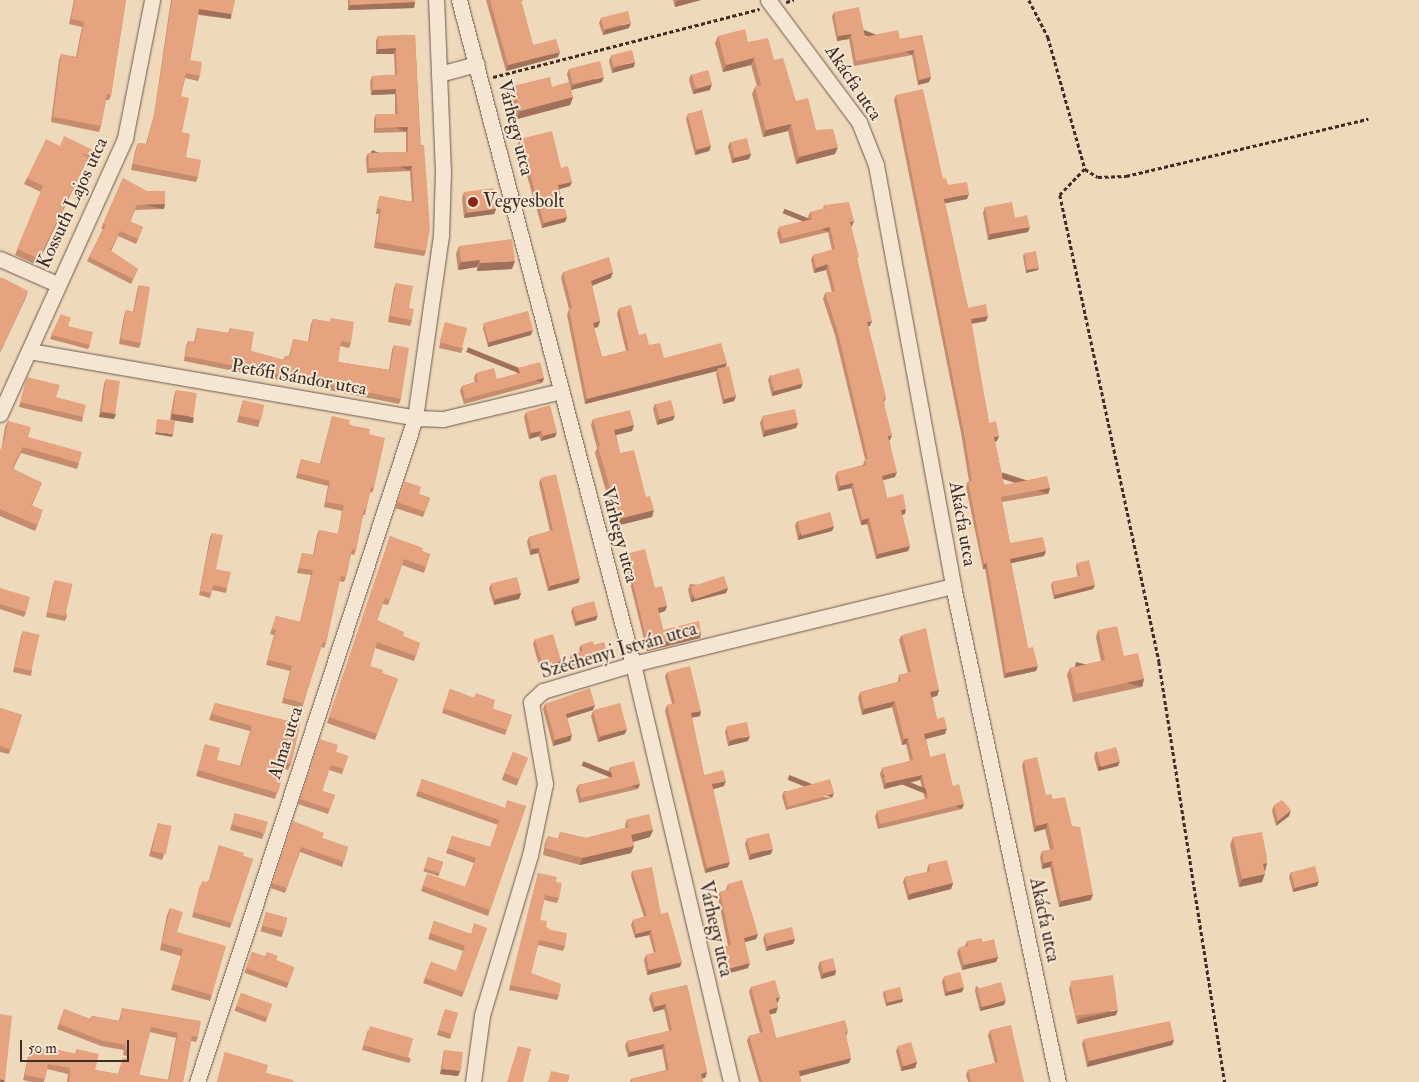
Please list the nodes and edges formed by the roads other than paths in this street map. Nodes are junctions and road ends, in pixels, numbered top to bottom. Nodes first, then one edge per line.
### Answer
1 (152, 0) edge
2 (436, 0) edge
3 (459, 0) edge
4 (771, 3) edge
5 (477, 64) junction
6 (439, 74) junction
7 (0, 259) edge
8 (57, 284) junction
9 (28, 351) junction
10 (561, 391) junction
11 (0, 414) edge
12 (415, 418) junction
13 (953, 586) junction
14 (633, 664) junction
15 (197, 1082) edge
16 (473, 1082) edge
17 (731, 1082) edge
18 (1058, 1082) edge

1 - 8 street, Kossuth Lajos utca
2 - 6 street
3 - 5 street, Várhegy utca
4 - 13 street, Akácfa utca
5 - 6 street
5 - 10 street, Várhegy utca
6 - 12 street
7 - 8 street
8 - 9 street, Kossuth Lajos utca
9 - 11 street, Kossuth Lajos utca
9 - 12 street, Petőfi Sándor utca
10 - 12 street, Petőfi Sándor utca
10 - 14 street, Várhegy utca
12 - 15 street, Alma utca
13 - 14 street, Széchenyi István utca
13 - 18 street, Akácfa utca
14 - 16 street, Széchenyi István utca
14 - 17 street, Várhegy utca

